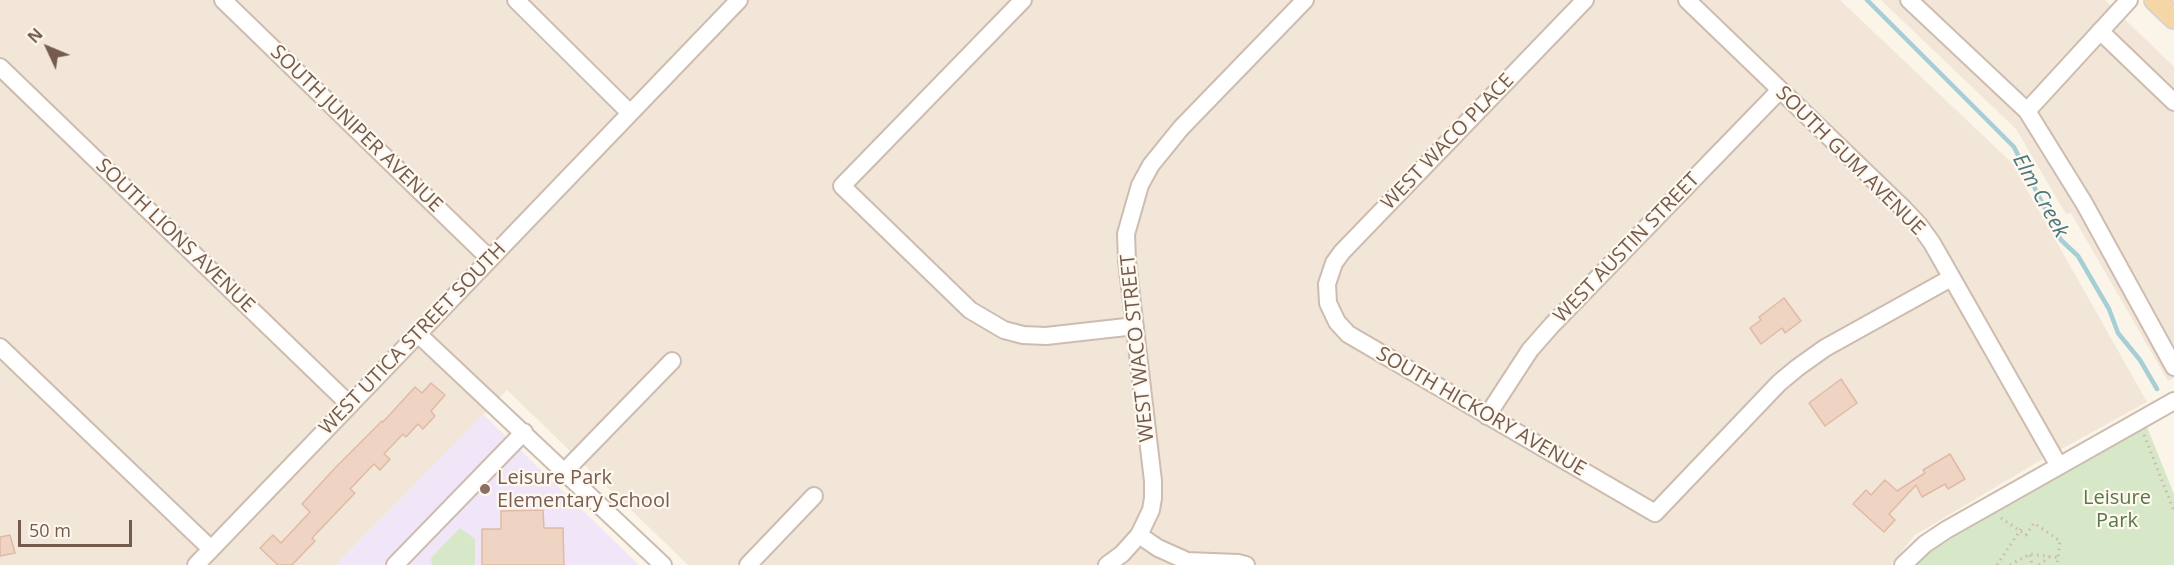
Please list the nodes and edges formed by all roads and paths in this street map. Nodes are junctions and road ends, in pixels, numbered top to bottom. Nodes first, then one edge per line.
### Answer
1 (223, 0) edge
2 (516, 0) edge
3 (739, 0) edge
4 (1305, 0) edge
5 (1585, 0) edge
6 (1687, 0) edge
7 (1909, 0) edge
8 (2129, 0) edge
9 (2155, 0) edge
10 (1013, 3) edge
11 (2174, 18) edge
12 (2100, 31) junction
13 (0, 67) edge
14 (1780, 90) junction
15 (2174, 102) edge
16 (2027, 111) junction
17 (630, 113) junction
18 (490, 259) junction
19 (1951, 278) junction
20 (1327, 293) joint
21 (1135, 326) junction
22 (418, 334) junction
23 (0, 347) edge
24 (672, 361) dead end
25 (2174, 367) edge
26 (2174, 400) edge
27 (350, 405) junction
28 (1486, 416) junction
29 (524, 432) junction
30 (2144, 434) dead end
31 (2059, 466) junction
32 (565, 471) junction
33 (814, 496) dead end
34 (2174, 511) edge
35 (1998, 516) dead end
36 (2021, 530) junction
37 (1139, 535) junction
38 (211, 549) junction
39 (2030, 554) junction
40 (2049, 557) junction
41 (2059, 558) junction
42 (656, 562) edge
43 (195, 565) edge
44 (395, 565) edge
45 (748, 565) edge
46 (1107, 565) edge
47 (1246, 565) edge
48 (1903, 565) edge
49 (1996, 565) edge
50 (2012, 565) edge
51 (2032, 565) edge
52 (2039, 565) edge
53 (2057, 565) edge

1 - 18 street, SOUTH JUNIPER AVENUE
2 - 17 street
3 - 17 street, WEST UTICA STREET SOUTH
4 - 21 street, WEST WACO STREET
5 - 20 street, WEST WACO PLACE
6 - 14 street, SOUTH GUM AVENUE
7 - 16 street
8 - 12 street
9 - 11 main road
10 - 21 street
12 - 15 street
12 - 16 street
13 - 27 street, SOUTH LIONS AVENUE
14 - 19 street, SOUTH GUM AVENUE
14 - 28 street, WEST AUSTIN STREET
16 - 25 street
17 - 18 street, WEST UTICA STREET SOUTH
18 - 22 street, WEST UTICA STREET SOUTH
19 - 28 street, SOUTH HICKORY AVENUE
19 - 31 street, SOUTH GUM AVENUE
20 - 28 street, SOUTH HICKORY AVENUE
21 - 37 street, WEST WACO STREET
22 - 27 street, WEST UTICA STREET SOUTH
22 - 29 street
23 - 38 street
24 - 32 street
26 - 31 street
27 - 38 street, WEST UTICA STREET SOUTH
29 - 32 street
29 - 44 street
30 - 34 path
31 - 48 street
32 - 42 street
33 - 45 street
35 - 36 path
36 - 41 path
36 - 49 path
37 - 46 street, WEST WACO STREET
37 - 47 street
38 - 43 street, WEST UTICA STREET SOUTH
39 - 40 path
39 - 50 path
39 - 51 path
40 - 41 path
40 - 52 path
41 - 53 path

